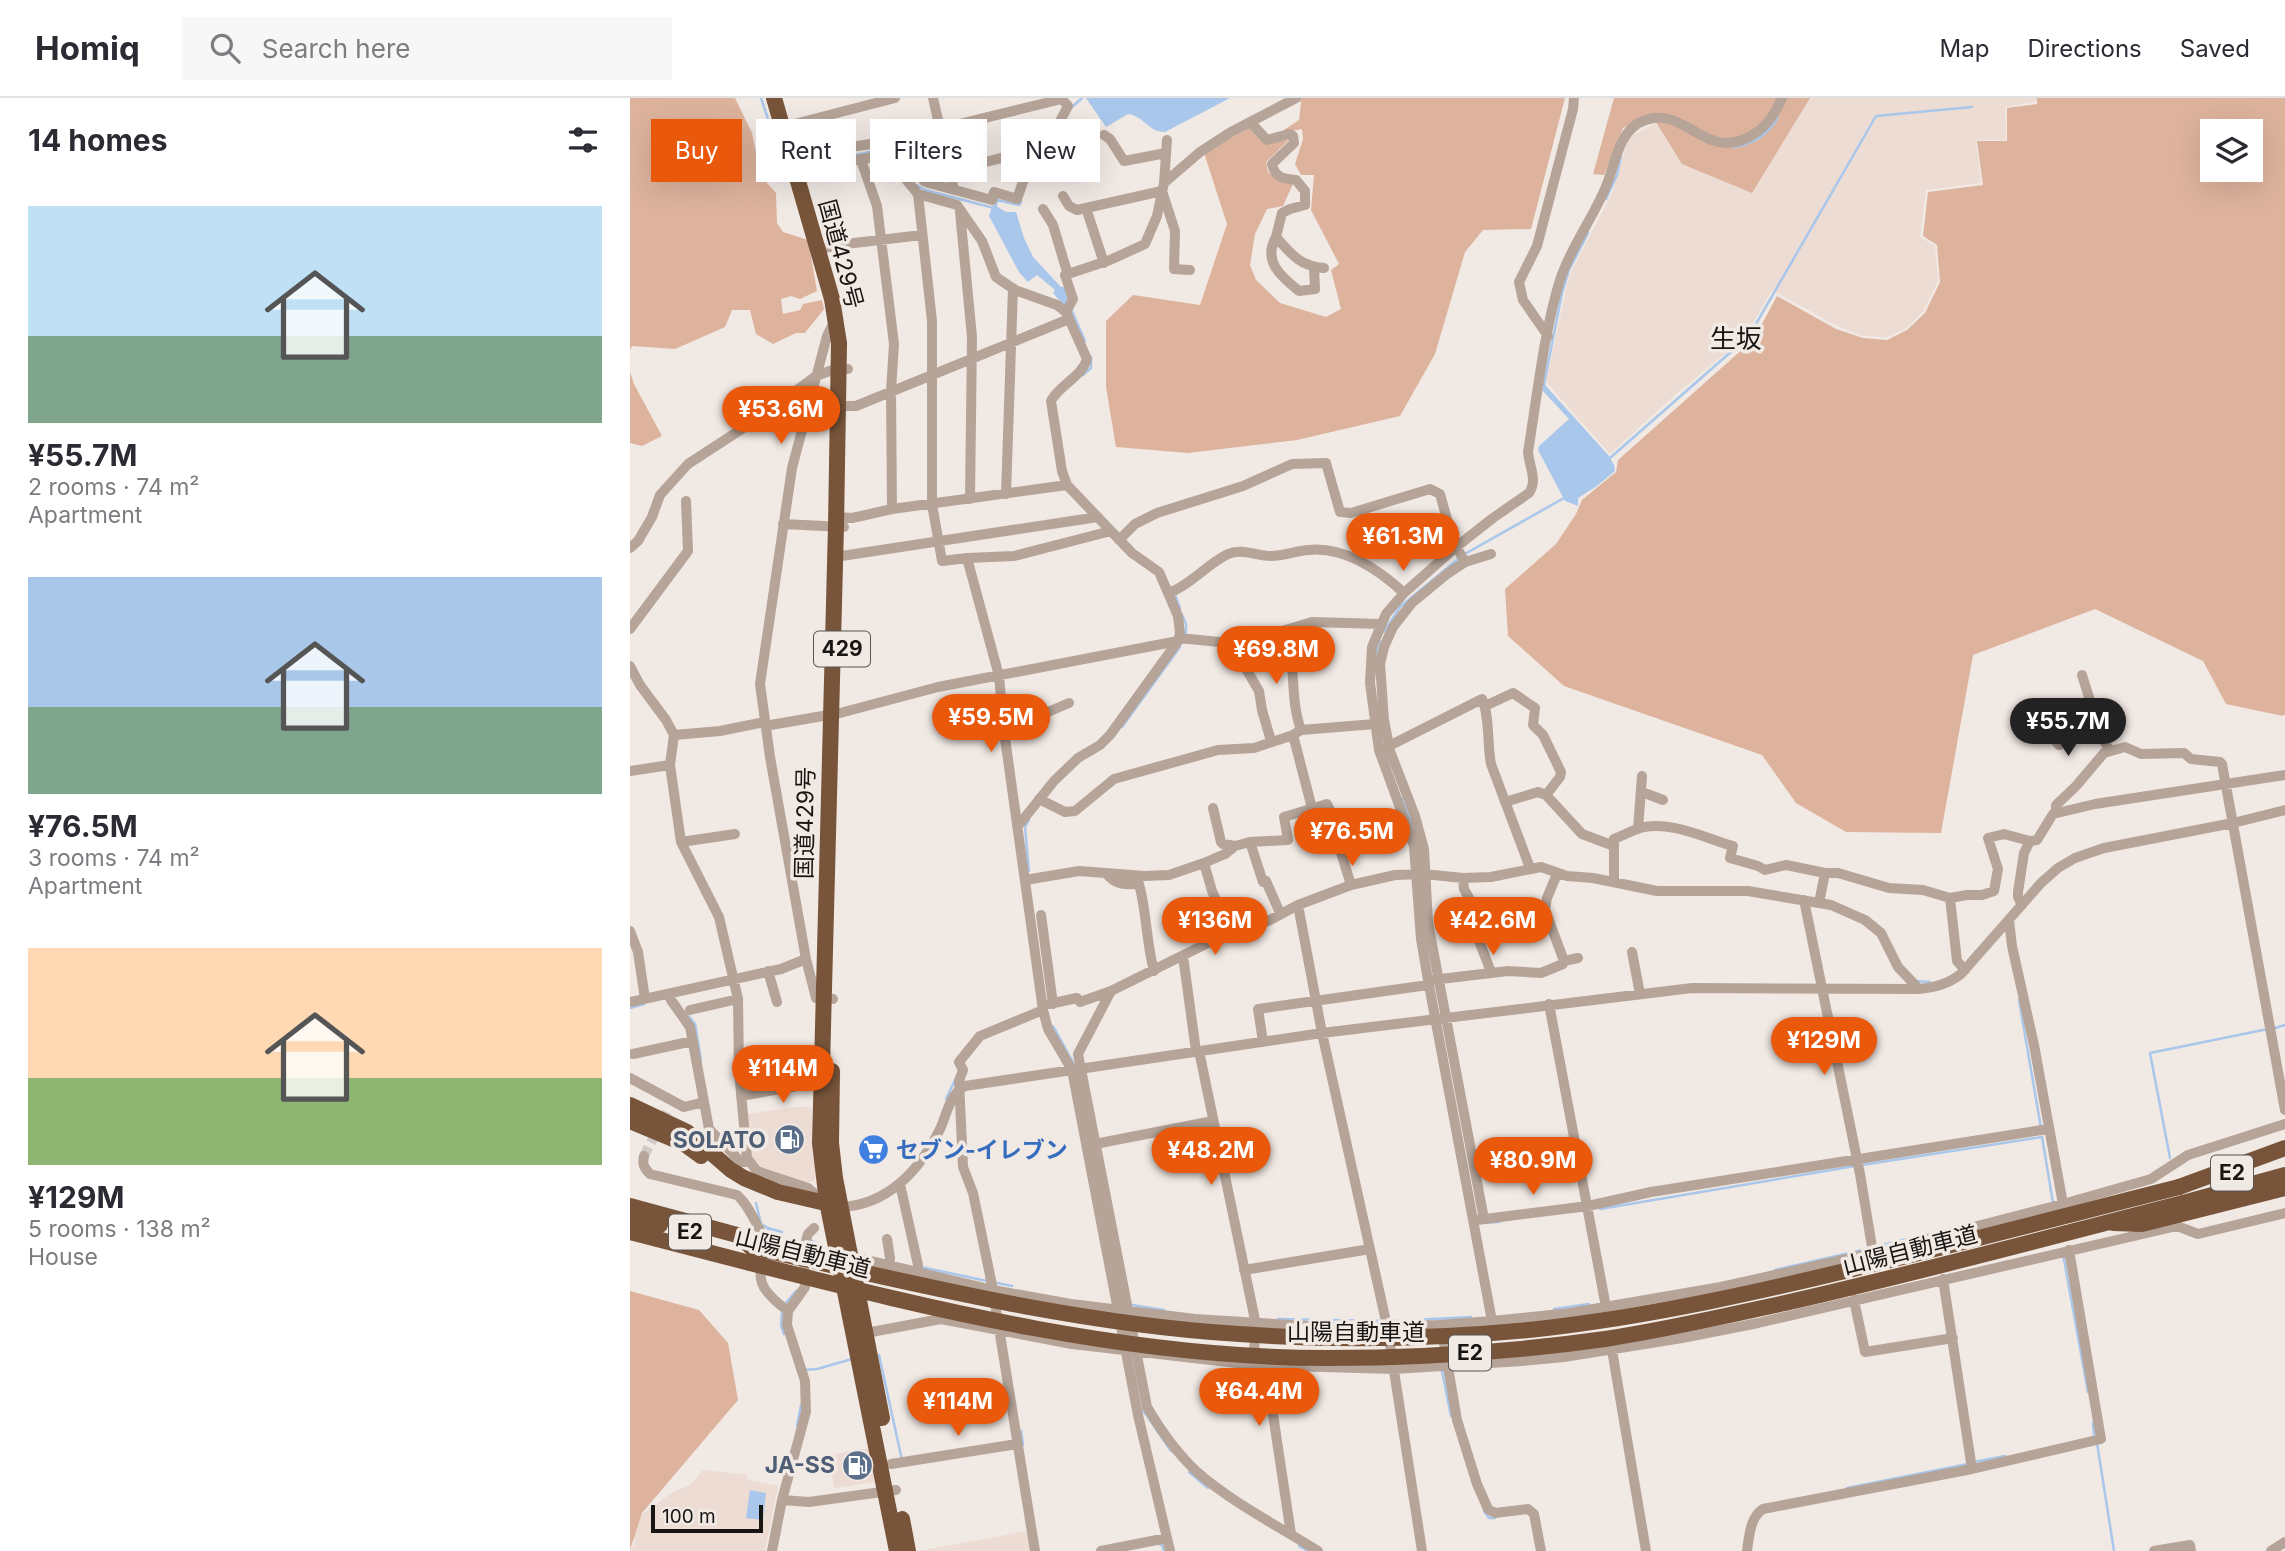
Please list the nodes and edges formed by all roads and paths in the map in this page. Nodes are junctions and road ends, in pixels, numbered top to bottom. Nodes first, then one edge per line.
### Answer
1 (774, 98) edge
2 (784, 98) edge
3 (895, 98) edge
4 (933, 98) edge
5 (1297, 98) edge
6 (1574, 98) edge
7 (1782, 98) edge
8 (784, 119) edge
9 (786, 119) edge
10 (814, 119) edge
11 (938, 119) edge
12 (981, 119) edge
13 (1061, 119) edge
14 (1250, 122) junction
15 (1104, 135) dead end
16 (1167, 139) dead end
17 (1166, 153) junction
18 (861, 160) junction
19 (856, 161) edge
20 (803, 182) edge
21 (927, 182) edge
22 (952, 182) edge
23 (1023, 182) edge
24 (1163, 187) junction
25 (954, 190) junction
26 (918, 194) junction
27 (1063, 196) dead end
28 (1087, 208) junction
29 (960, 209) junction
30 (1044, 209) dead end
31 (922, 235) junction
32 (1276, 237) junction
33 (882, 240) junction
34 (823, 249) junction
35 (1104, 263) junction
36 (1190, 270) dead end
37 (1068, 275) junction
38 (1013, 288) junction
39 (1068, 311) junction
40 (835, 320) junction
41 (1548, 336) junction
42 (1010, 343) junction
43 (971, 359) junction
44 (844, 369) junction
45 (933, 375) junction
46 (816, 376) junction
47 (891, 391) junction
48 (843, 406) junction
49 (1067, 485) junction
50 (1006, 494) junction
51 (970, 499) junction
52 (686, 502) dead end
53 (932, 504) junction
54 (892, 509) junction
55 (1098, 517) junction
56 (840, 522) junction
57 (783, 523) junction
58 (1111, 531) junction
59 (1122, 538) junction
60 (939, 542) junction
61 (630, 548) edge
62 (1491, 554) dead end
63 (1461, 555) junction
64 (839, 557) junction
65 (967, 558) junction
66 (1172, 591) junction
67 (1404, 593) junction
68 (1305, 624) junction
69 (1381, 624) junction
70 (630, 629) edge
71 (1286, 631) junction
72 (1182, 639) junction
73 (1230, 645) junction
74 (1291, 648) junction
75 (630, 666) edge
76 (2082, 675) dead end
77 (999, 676) junction
78 (1069, 704) dead end
79 (1485, 706) junction
80 (835, 714) junction
81 (765, 724) junction
82 (1374, 724) junction
83 (2097, 724) junction
84 (1004, 727) junction
85 (1297, 732) junction
86 (2048, 732) dead end
87 (674, 735) junction
88 (1271, 741) junction
89 (1384, 749) junction
90 (2109, 750) junction
91 (670, 765) junction
92 (630, 771) edge
93 (2285, 775) edge
94 (1642, 776) dead end
95 (2227, 782) junction
96 (1642, 792) junction
97 (1546, 795) junction
98 (1663, 800) dead end
99 (1042, 801) junction
100 (1504, 802) junction
101 (1213, 808) dead end
102 (1312, 808) junction
103 (2285, 810) edge
104 (2055, 811) junction
105 (1405, 820) junction
106 (2233, 822) junction
107 (1338, 825) junction
108 (1018, 826) junction
109 (1638, 829) junction
110 (735, 834) dead end
111 (2033, 840) junction
112 (681, 842) junction
113 (1250, 842) junction
114 (1235, 846) junction
115 (1614, 846) junction
116 (1205, 863) junction
117 (1530, 866) junction
118 (1106, 873) junction
119 (1825, 873) junction
120 (1421, 874) junction
121 (1557, 874) junction
122 (1155, 876) junction
123 (1463, 878) junction
124 (1028, 879) junction
125 (1614, 879) junction
126 (1139, 884) junction
127 (1350, 884) junction
128 (1950, 898) junction
129 (1804, 900) junction
130 (1820, 901) junction
131 (1298, 905) junction
132 (2022, 905) junction
133 (1279, 912) junction
134 (1041, 915) dead end
135 (2009, 920) junction
136 (1230, 930) junction
137 (630, 932) edge
138 (1632, 952) dead end
139 (1183, 956) junction
140 (1578, 958) dead end
141 (806, 959) junction
142 (1564, 961) junction
143 (1963, 968) junction
144 (1154, 969) junction
145 (768, 971) junction
146 (1490, 972) junction
147 (734, 979) junction
148 (1432, 981) junction
149 (1823, 988) junction
150 (1919, 989) junction
151 (1111, 991) junction
152 (1640, 994) junction
153 (669, 997) junction
154 (828, 998) junction
155 (645, 999) junction
156 (738, 999) junction
157 (630, 1002) edge
158 (777, 1002) dead end
159 (1317, 1002) junction
160 (1549, 1004) junction
161 (1046, 1006) junction
162 (690, 1010) dead end
163 (1440, 1019) junction
164 (1322, 1033) junction
165 (693, 1041) junction
166 (1263, 1042) junction
167 (1197, 1051) junction
168 (634, 1054) dead end
169 (1077, 1070) junction
170 (630, 1078) edge
171 (821, 1082) junction
172 (959, 1089) junction
173 (741, 1096) junction
174 (673, 1101) junction
175 (704, 1102) junction
176 (630, 1105) edge
177 (2285, 1110) edge
178 (667, 1112) tunnel mouth
179 (630, 1121) edge
180 (1213, 1121) junction
181 (2285, 1124) edge
182 (2043, 1130) junction
183 (1096, 1144) junction
184 (2285, 1147) edge
185 (644, 1156) dead end
186 (2285, 1159) edge
187 (746, 1162) junction
188 (1857, 1163) junction
189 (2285, 1175) edge
190 (900, 1184) junction
191 (2285, 1188) edge
192 (2182, 1201) junction
193 (829, 1205) junction
194 (630, 1206) edge
195 (2057, 1206) junction
196 (1589, 1209) junction
197 (2285, 1213) edge
198 (630, 1217) edge
199 (1479, 1219) junction
200 (814, 1227) dead end
201 (630, 1232) edge
202 (887, 1239) dead end
203 (1370, 1249) junction
204 (1873, 1249) junction
205 (2064, 1251) junction
206 (750, 1255) junction
207 (850, 1256) junction
208 (890, 1262) junction
209 (918, 1269) junction
210 (1244, 1270) junction
211 (1943, 1279) junction
212 (992, 1285) junction
213 (1854, 1300) junction
214 (1606, 1304) junction
215 (1123, 1310) junction
216 (788, 1311) junction
217 (1492, 1318) junction
218 (1255, 1320) junction
219 (1386, 1322) junction
220 (1438, 1325) junction
221 (998, 1331) junction
222 (866, 1333) junction
223 (1953, 1338) junction
224 (1612, 1350) junction
225 (1130, 1352) junction
226 (1254, 1365) junction
227 (1443, 1366) junction
228 (1394, 1369) junction
229 (1017, 1447) junction
230 (898, 1463) junction
231 (1971, 1465) junction
232 (891, 1491) junction
233 (782, 1500) junction
234 (1291, 1534) junction
235 (2285, 1542) edge
236 (1160, 1543) edge
237 (772, 1551) edge
238 (897, 1551) edge
239 (908, 1551) edge
240 (1035, 1551) edge
241 (1101, 1551) edge
242 (1170, 1551) edge
243 (1318, 1551) edge
244 (1422, 1551) edge
245 (1541, 1551) edge
246 (1646, 1551) edge
247 (1747, 1551) edge
248 (2154, 1551) edge
249 (2191, 1551) edge
250 (2271, 1551) edge

1 - 8 highway, 国道429号 / 429
2 - 9 highway, 国道429号 / 429
3 - 10 street
4 - 11 street
5 - 14 street
6 - 41 street
7 - 41 street
12 - 13 street
14 - 24 street
14 - 32 street
15 - 17 street
16 - 17 street
17 - 24 street
18 - 19 street
18 - 26 street
18 - 33 street
20 - 34 highway, 国道429号 / 429
21 - 25 street
22 - 25 street
23 - 25 street
24 - 28 street
24 - 35 street
24 - 36 street
26 - 29 street
26 - 31 street
27 - 28 street
28 - 35 street
29 - 38 street
29 - 43 street
30 - 37 street
31 - 33 street
31 - 45 street
32 - 32 street
33 - 34 street
33 - 47 street
34 - 40 highway, 国道429号 / 429
34 - 44 highway, 国道429号 / 429
35 - 37 street
37 - 39 street
38 - 39 street
38 - 42 street
39 - 42 street
39 - 49 street
40 - 44 highway, 国道429号 / 429
40 - 46 street
41 - 63 street
42 - 43 street
42 - 50 street
43 - 45 street
43 - 51 street
44 - 46 street
44 - 48 highway, 国道429号 / 429
45 - 47 street
45 - 53 street
46 - 57 street
46 - 61 street
47 - 48 street
47 - 54 street
48 - 56 highway, 国道429号 / 429
49 - 50 street
49 - 55 street
50 - 51 street
51 - 53 street
52 - 70 street
53 - 54 street
53 - 60 street
54 - 56 street
55 - 58 street
55 - 60 street
56 - 57 street
56 - 64 highway, 国道429号 / 429
57 - 81 street
58 - 59 street
58 - 65 street
59 - 63 street
59 - 66 street
60 - 64 street
60 - 65 street
62 - 63 street
63 - 67 street
63 - 89 street
64 - 80 highway, 国道429号 / 429
65 - 77 street
66 - 67 street
66 - 72 street
67 - 69 street
68 - 69 street
68 - 71 street
68 - 74 street
69 - 82 street
71 - 73 street
71 - 74 street
72 - 73 street
72 - 77 street
72 - 99 street
73 - 88 street
74 - 85 street
75 - 87 street
76 - 83 street
77 - 80 street
77 - 84 street
78 - 84 street
79 - 89 street
79 - 97 street
79 - 100 street
80 - 81 street
80 - 154 highway, 国道429号 / 429
81 - 87 street
81 - 141 street
82 - 85 street
82 - 89 street
83 - 86 street
83 - 90 street
84 - 108 street
85 - 88 street
85 - 102 street
87 - 91 street
88 - 99 street
89 - 105 street
89 - 120 street
90 - 95 street
90 - 104 street
91 - 92 street
91 - 112 street
93 - 95 street
94 - 96 street
95 - 104 street
95 - 106 street
96 - 98 street
96 - 109 street
97 - 100 street
97 - 115 street
99 - 108 street
100 - 117 street
101 - 114 street
102 - 107 street
102 - 113 street
103 - 106 street
104 - 111 street
105 - 107 street
105 - 120 street
106 - 132 street
106 - 177 street
107 - 127 street
108 - 124 street
109 - 115 street
109 - 119 street
110 - 112 street
111 - 128 street
111 - 132 street
112 - 147 street
113 - 114 street
113 - 133 street
114 - 116 street
115 - 125 street
116 - 122 street
116 - 136 street
117 - 121 street
117 - 123 street
118 - 122 street
118 - 124 street
118 - 126 street
119 - 128 street
119 - 130 street
120 - 123 street
120 - 127 street
120 - 148 street
121 - 125 street
121 - 142 street
122 - 126 street
123 - 146 street
124 - 161 street
125 - 129 street
126 - 144 street
127 - 131 street
128 - 143 street
129 - 130 street
129 - 149 street
130 - 150 street
131 - 133 street
131 - 159 street
132 - 135 street
133 - 136 street
134 - 161 street
135 - 143 street
135 - 182 street
136 - 139 street
137 - 155 street
138 - 152 street
139 - 144 street
139 - 167 street
140 - 142 street
141 - 145 street
141 - 154 street
142 - 146 street
143 - 150 street
144 - 151 street
145 - 147 street
145 - 158 street
146 - 148 street
147 - 153 street
147 - 156 street
148 - 159 street
148 - 163 street
149 - 150 street
149 - 152 street
149 - 188 street
151 - 161 street
151 - 169 street
152 - 160 street
153 - 155 street
153 - 165 street
154 - 171 highway, 国道429号 / 429
154 - 193 highway, 国道429号 / 429
155 - 157 street
156 - 162 street
156 - 173 street
159 - 164 street
159 - 166 street
160 - 163 street
160 - 196 street
161 - 169 street
161 - 172 street
163 - 164 street
163 - 199 street
164 - 166 street
164 - 203 street
165 - 168 street
165 - 175 street
166 - 167 street
167 - 169 street
167 - 180 street
169 - 172 street
169 - 183 street
169 - 215 street
170 - 174 street
171 - 173 street
171 - 193 highway, 国道429号 / 429
172 - 190 street
172 - 212 street
173 - 187 street
174 - 175 street
174 - 178 street
175 - 187 street
176 - 193 highway
179 - 193 highway
180 - 183 street
180 - 210 street
181 - 195 street
182 - 188 street
182 - 195 street
183 - 215 street
184 - 192 highway
185 - 216 street
186 - 192 highway, 山陽自動車道 / E2
187 - 193 street
188 - 196 street
188 - 204 street
189 - 192 highway, 山陽自動車道 / E2
190 - 193 street
190 - 209 street
191 - 192 highway
192 - 206 highway, 山陽自動車道 / E2, bridge
192 - 206 highway, 山陽自動車道 / E2, bridge
193 - 207 highway, 国道429号 / 429
193 - 232 highway, 国道429号 / 429
194 - 206 highway
195 - 204 street
196 - 199 street
196 - 214 street
197 - 205 street
198 - 206 highway, 山陽自動車道 / E2
199 - 217 street
200 - 216 street
201 - 206 highway, 山陽自動車道 / E2
202 - 208 street
203 - 210 street
203 - 219 street
204 - 214 street
205 - 211 street
205 - 231 street
207 - 208 street
207 - 222 highway, 国道429号 / 429
208 - 209 street
209 - 212 street
210 - 218 street
211 - 213 street
211 - 223 street
212 - 215 street
212 - 221 street
213 - 223 street
213 - 224 street
214 - 217 street
215 - 218 street
215 - 225 street
216 - 233 street
217 - 220 street
218 - 219 street
218 - 226 street
219 - 220 street
219 - 228 street
220 - 227 street
221 - 222 street
221 - 225 street
221 - 229 street
222 - 230 highway, 国道429号 / 429
223 - 231 street
224 - 227 street
224 - 246 street
225 - 226 street
225 - 234 street
225 - 236 street
226 - 228 street
226 - 234 street
227 - 228 street
227 - 245 street
228 - 244 street
229 - 230 street
229 - 240 street
230 - 232 highway, 国道429号 / 429
231 - 247 street
232 - 233 street
232 - 238 highway, 国道429号 / 429
232 - 239 highway, 国道429号 / 429
233 - 237 street
234 - 243 street
235 - 250 street
236 - 241 street
236 - 242 street
248 - 249 street

